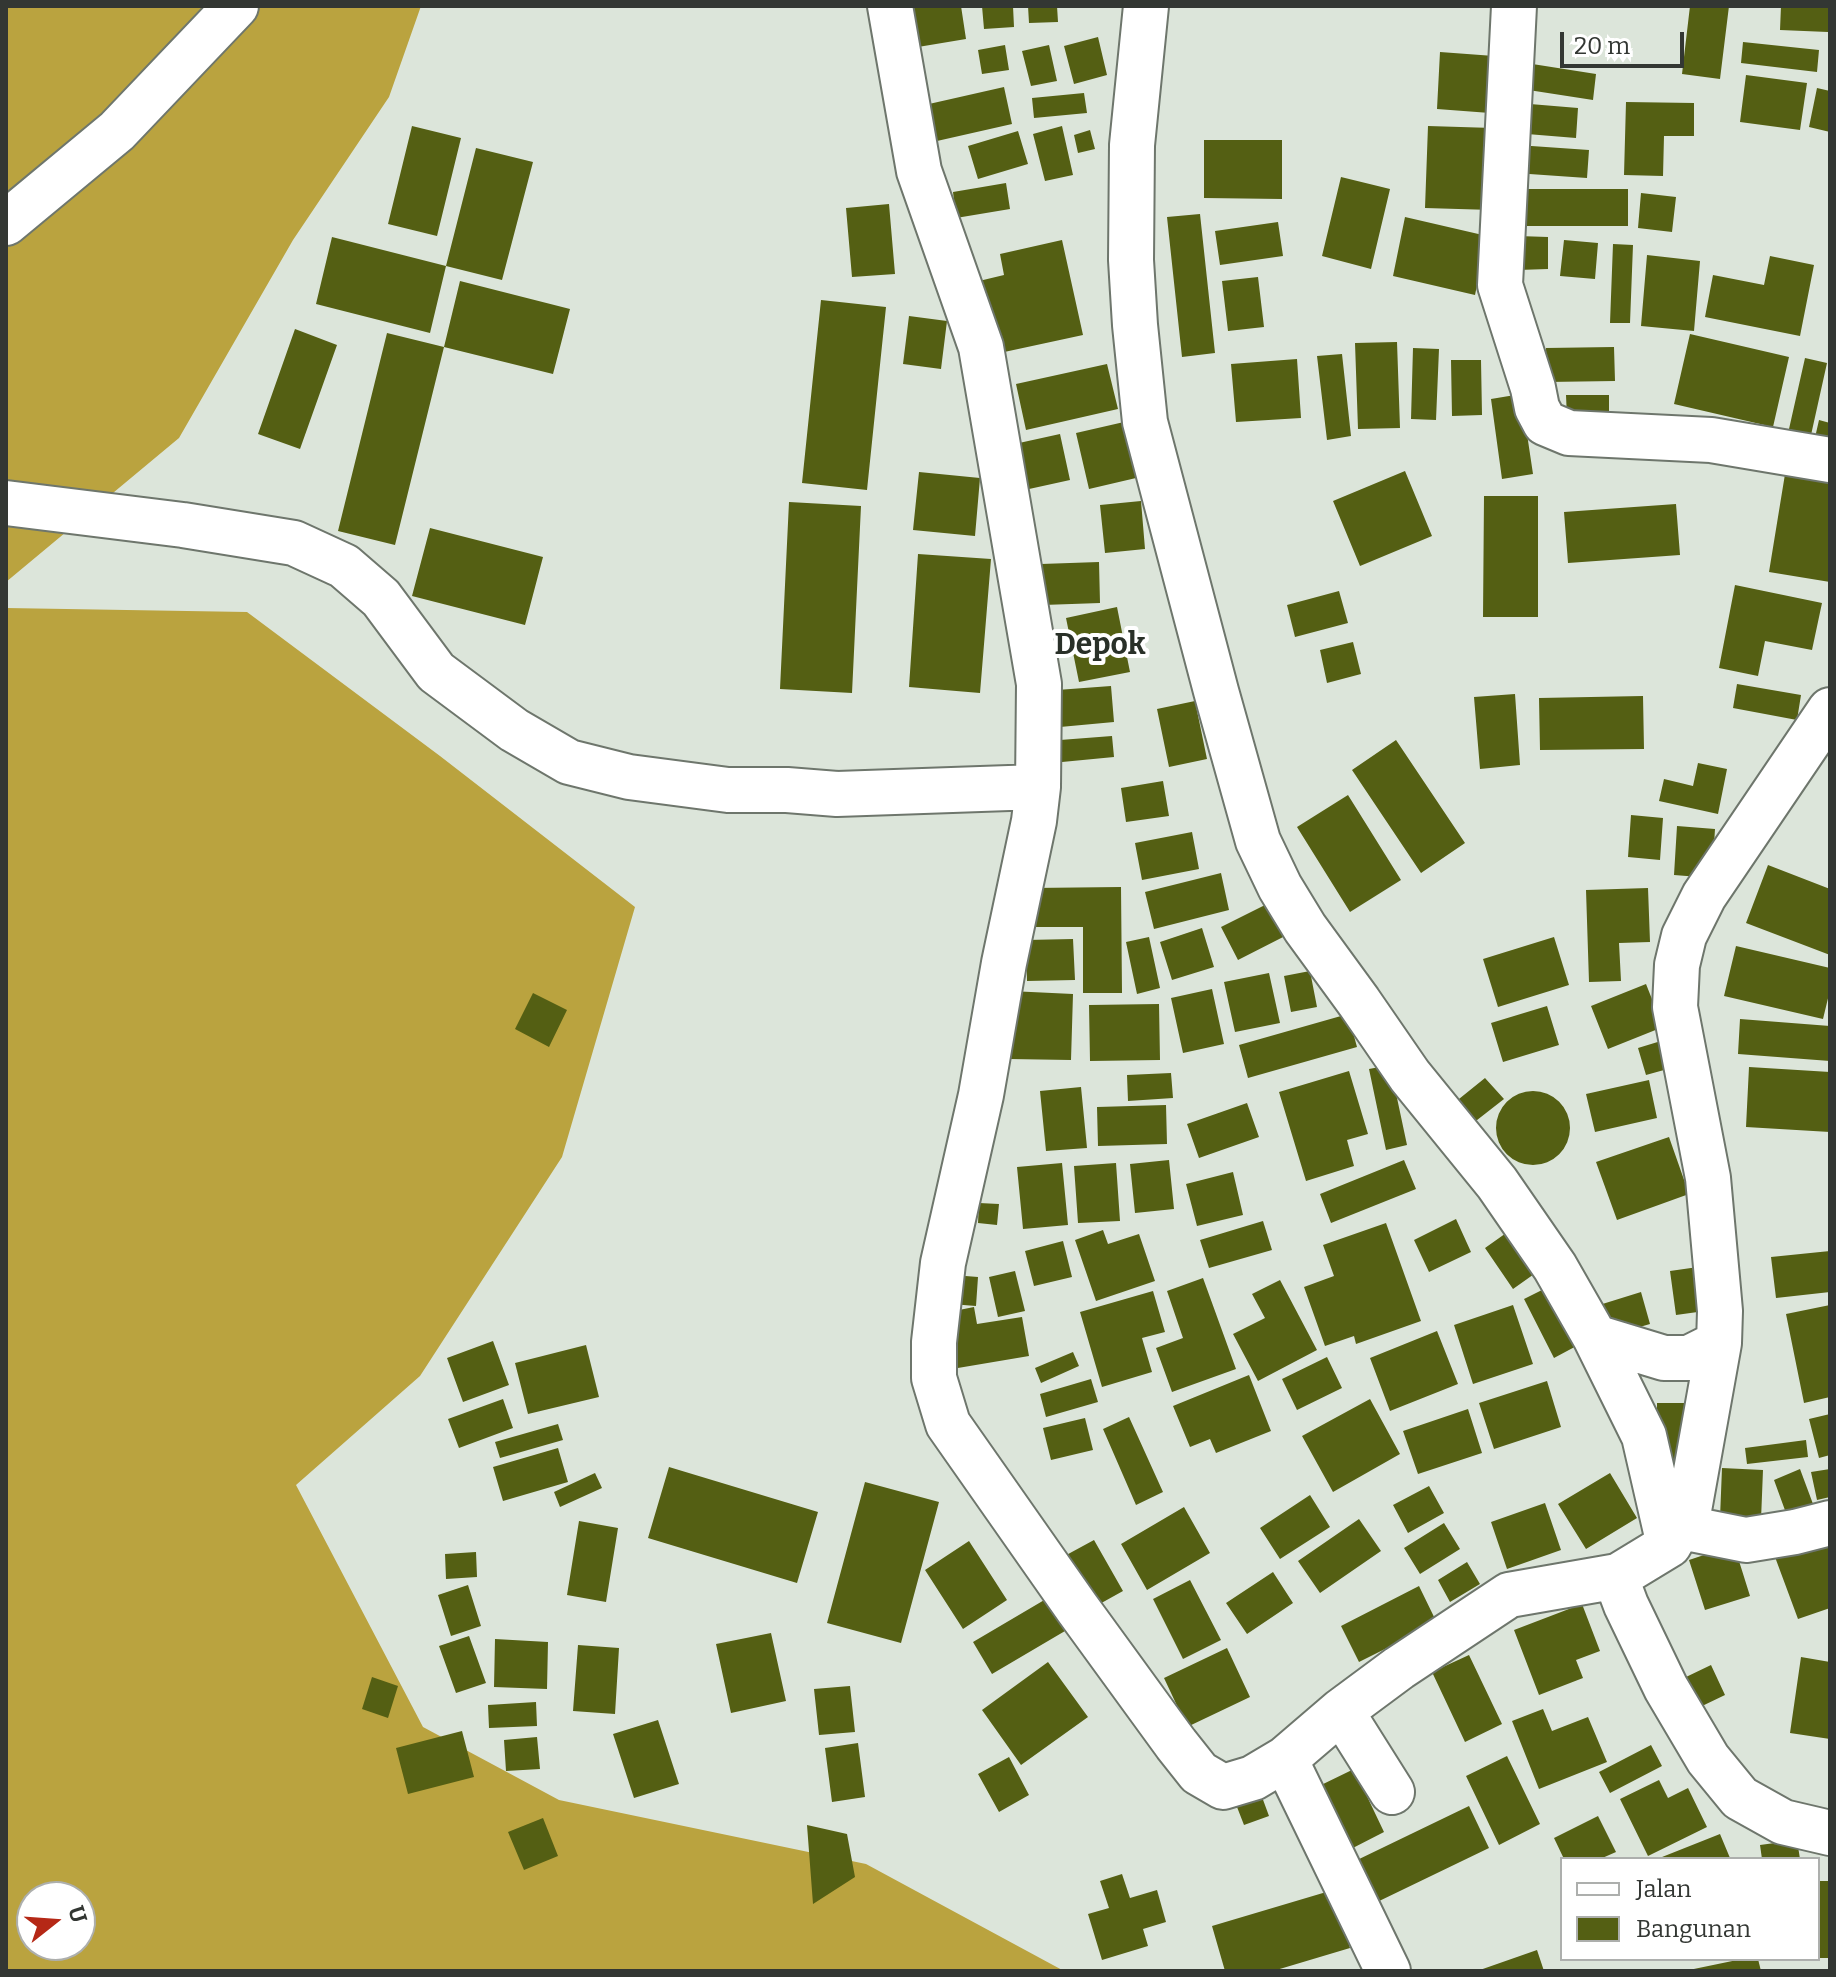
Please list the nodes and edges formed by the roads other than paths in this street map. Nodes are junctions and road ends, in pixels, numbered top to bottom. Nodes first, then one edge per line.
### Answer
1 (236, 6) edge
2 (890, 6) edge
3 (1146, 6) edge
4 (1514, 6) edge
5 (6, 223) edge
6 (1830, 460) edge
7 (6, 503) edge
8 (1830, 710) edge
9 (1038, 787) junction
10 (1595, 1337) junction
11 (1719, 1343) junction
12 (1830, 1523) edge
13 (1675, 1536) junction
14 (1618, 1576) junction
15 (1341, 1711) junction
16 (1285, 1759) junction
17 (1392, 1792) dead end
18 (1830, 1833) edge
19 (1388, 1971) edge

1 - 5 street
2 - 9 street
3 - 10 street
4 - 6 street
7 - 9 street
8 - 11 street
9 - 16 street
10 - 11 street
10 - 13 street
11 - 13 street
12 - 13 street
13 - 14 street
14 - 15 street
14 - 18 street
15 - 16 street
15 - 17 street
16 - 19 street

